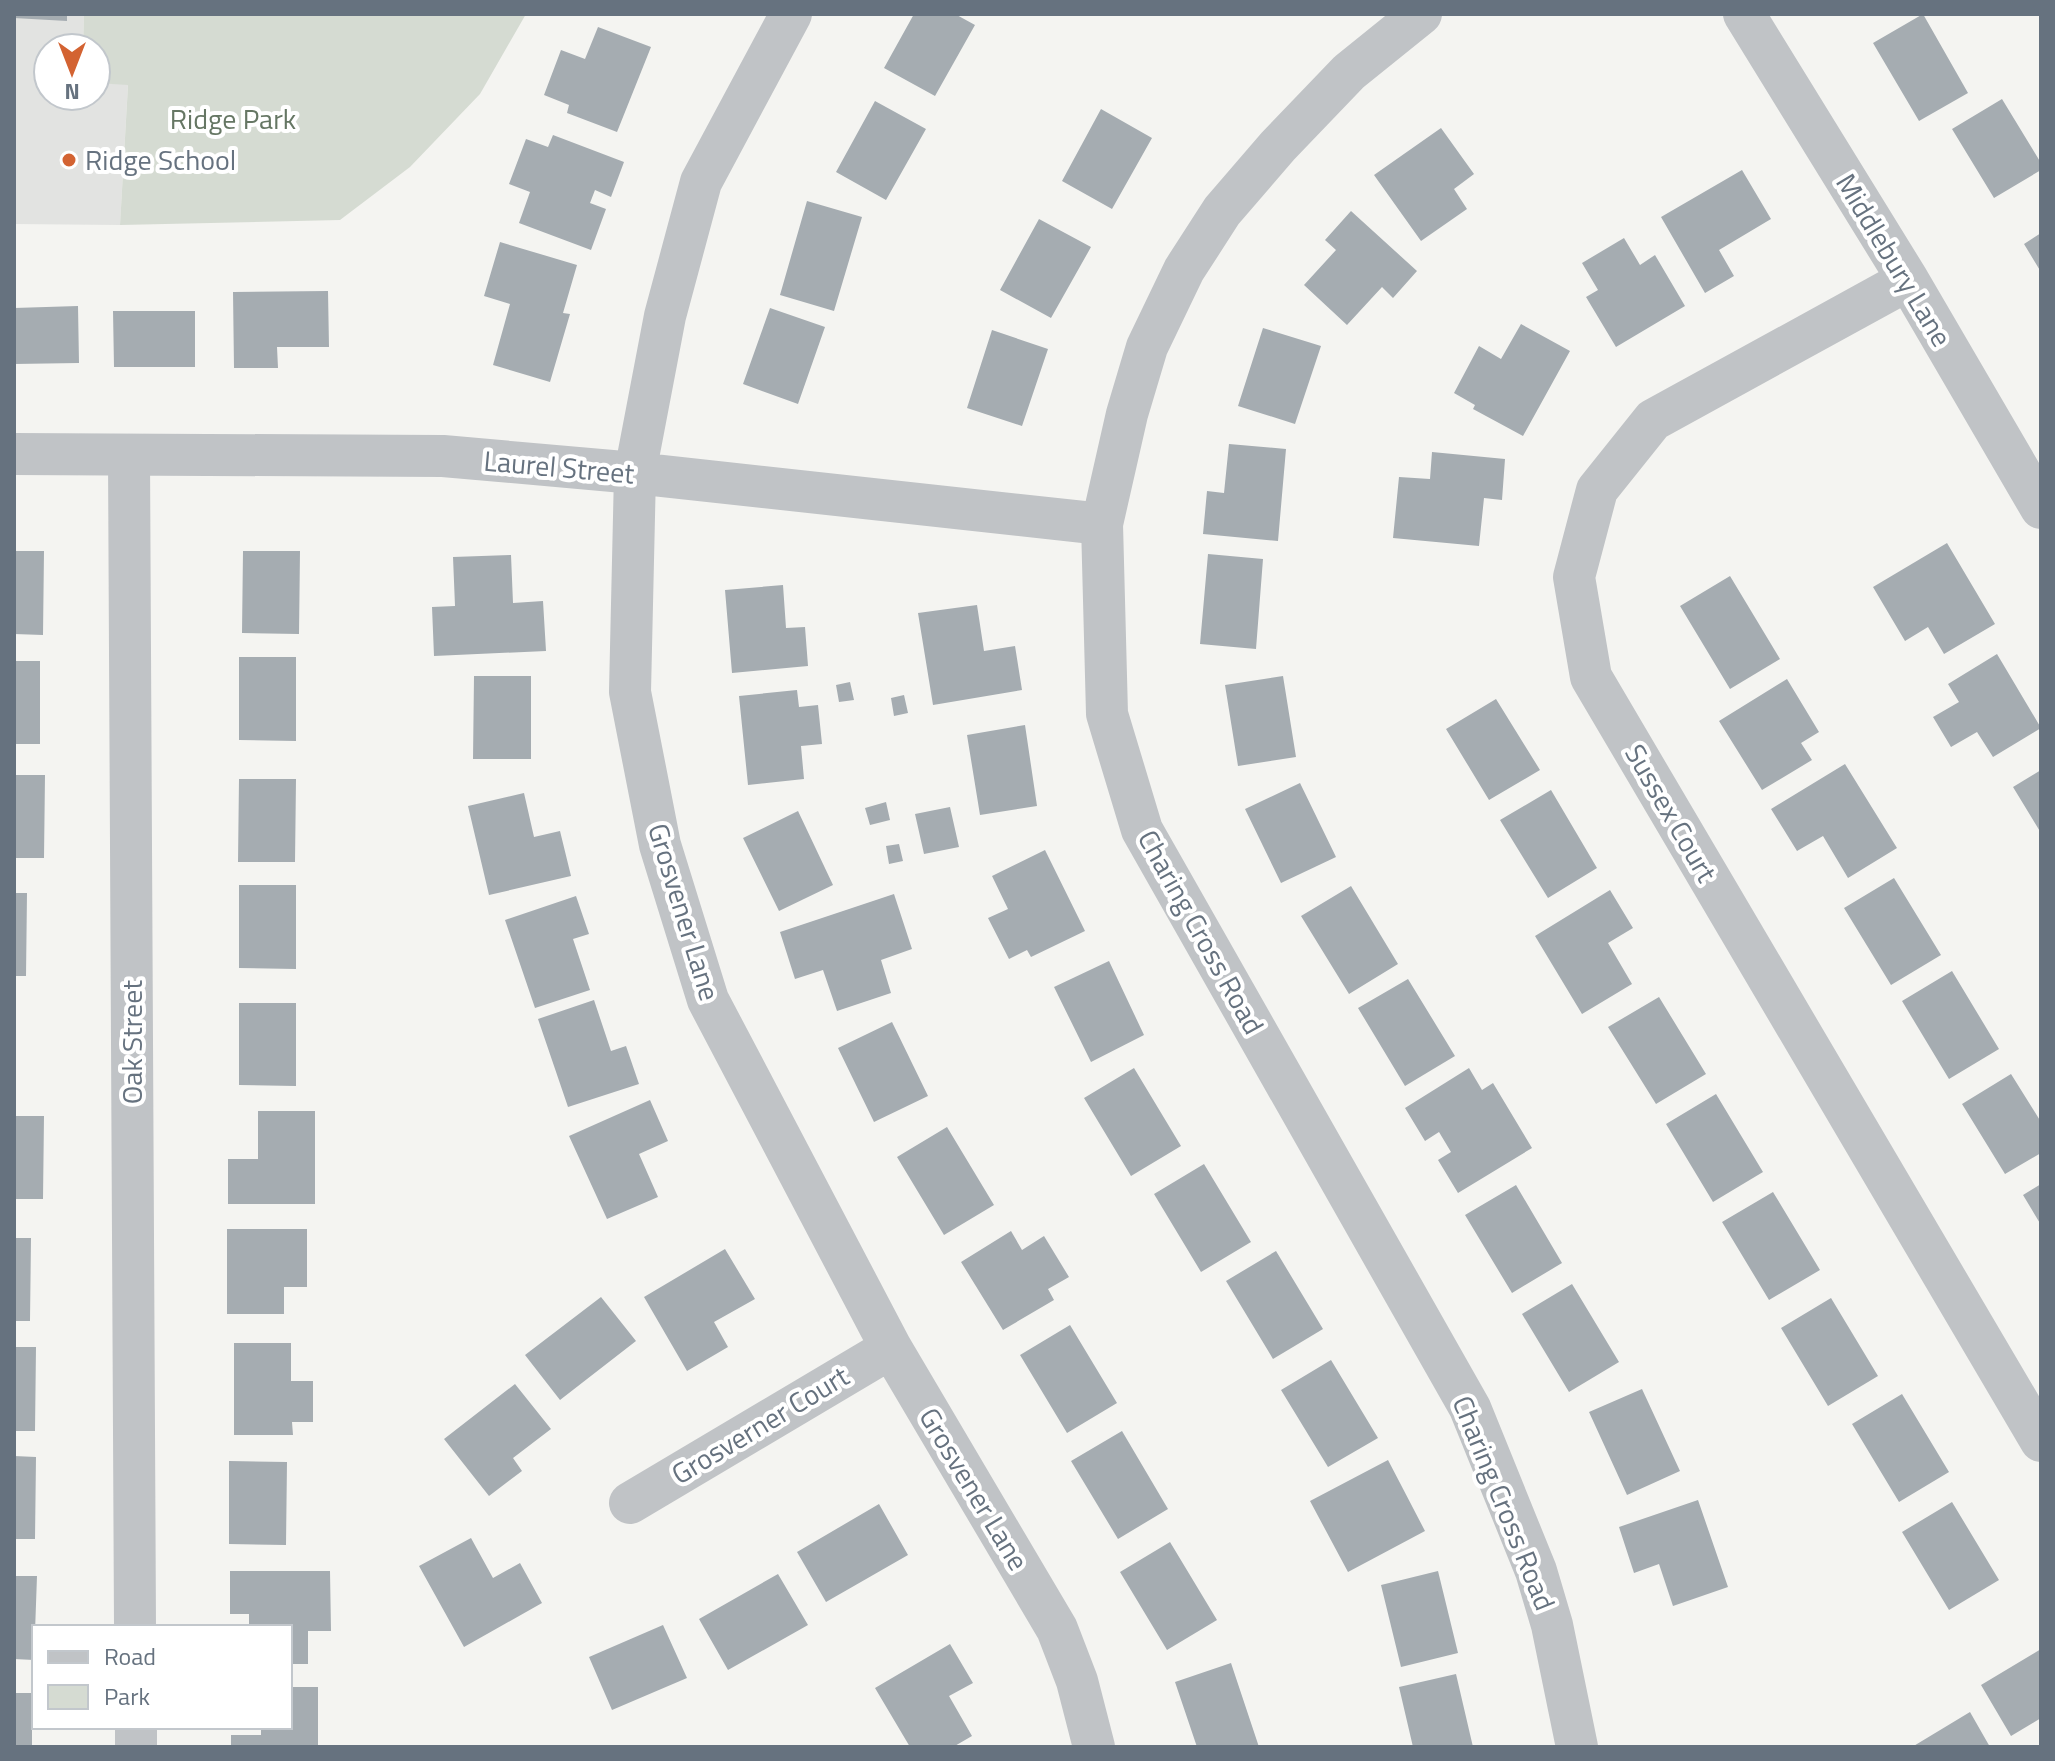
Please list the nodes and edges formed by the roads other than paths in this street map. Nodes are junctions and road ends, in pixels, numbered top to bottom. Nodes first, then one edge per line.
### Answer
1 (791, 14) edge
2 (1421, 14) edge
3 (1744, 14) edge
4 (1908, 280) junction
5 (14, 454) edge
6 (129, 456) junction
7 (635, 473) junction
8 (2041, 508) edge
9 (1102, 524) junction
10 (891, 1348) junction
11 (2041, 1441) edge
12 (630, 1503) dead end
13 (135, 1625) edge
14 (1094, 1747) edge
15 (1577, 1747) edge

1 - 7 street, Grosvener Lane
2 - 9 street, Charing Cross Road
3 - 4 street, Middlebury Lane
4 - 8 street, Middlebury Lane
4 - 11 street, Sussex Court
5 - 6 street, Laurel Street
6 - 7 street, Laurel Street
6 - 13 street, Oak Street
7 - 9 street, Laurel Street
7 - 10 street, Grosvener Lane
9 - 15 street, Charing Cross Road
10 - 12 street, Grosverner Court
10 - 14 street, Grosvener Lane

